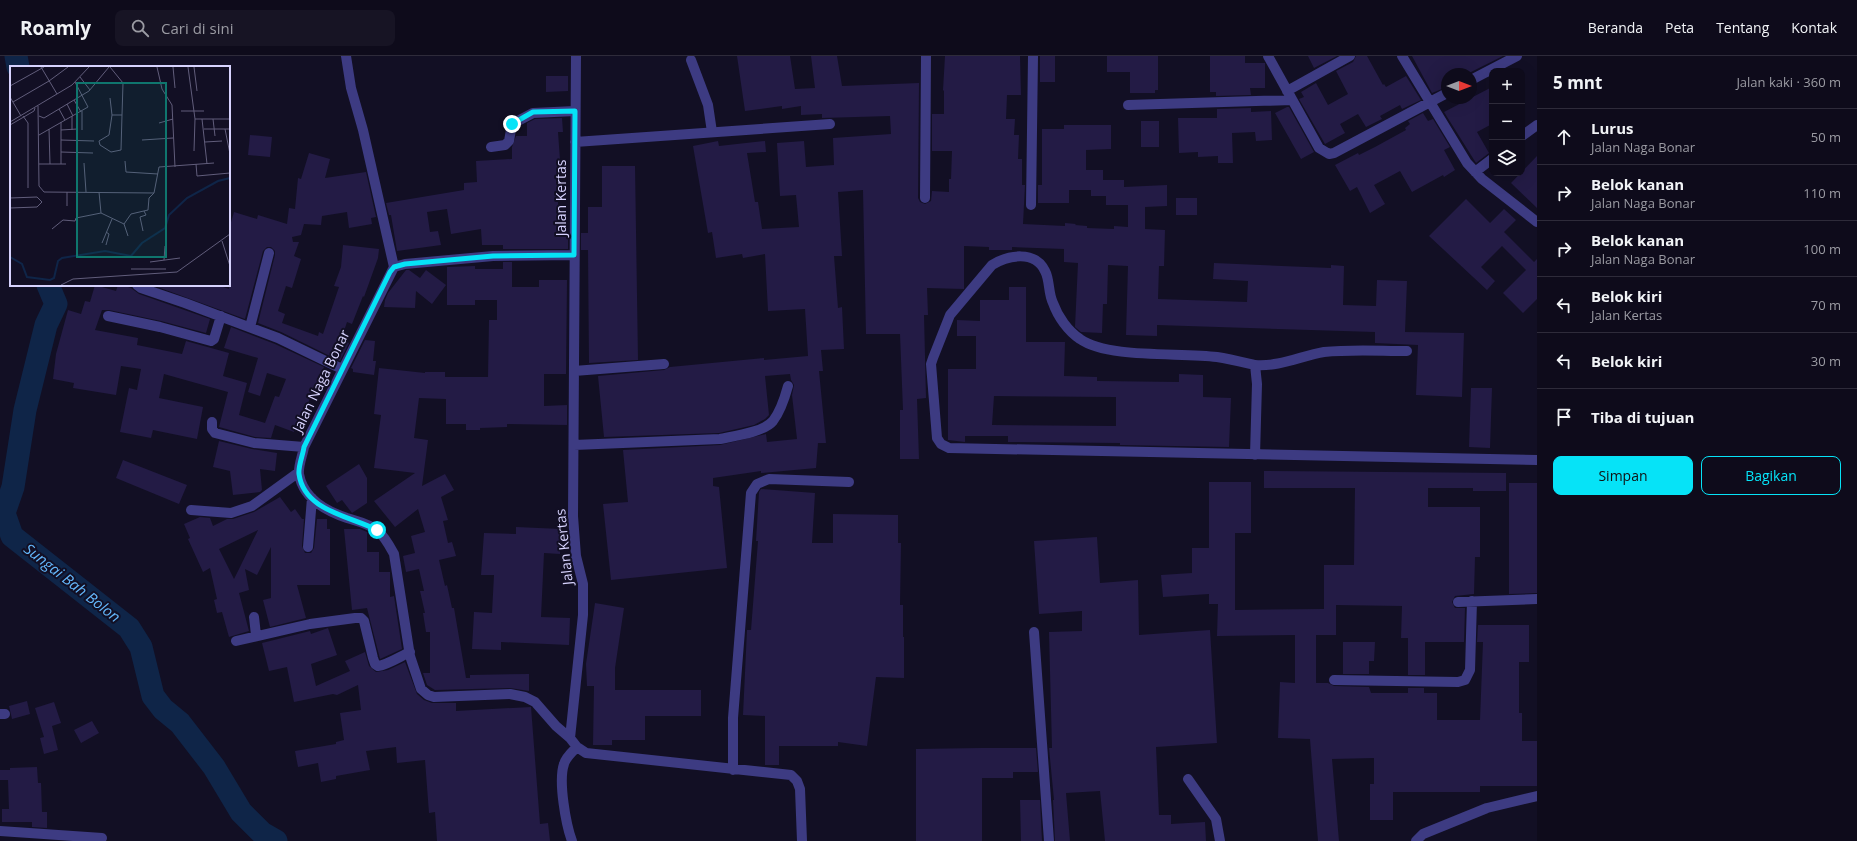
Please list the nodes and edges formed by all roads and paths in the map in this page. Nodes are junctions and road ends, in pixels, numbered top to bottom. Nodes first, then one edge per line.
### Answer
1 (346, 56) edge
2 (576, 56) edge
3 (926, 56) edge
4 (1033, 56) edge
5 (1268, 56) edge
6 (1350, 56) edge
7 (1402, 56) edge
8 (1517, 56) edge
9 (691, 60) dead end
10 (1477, 77) edge
11 (1287, 91) junction
12 (1441, 95) edge
13 (1292, 100) junction
14 (1429, 102) junction
15 (1128, 105) dead end
16 (575, 111) junction
17 (830, 124) dead end
18 (1537, 125) edge
19 (712, 132) junction
20 (1525, 134) edge
21 (575, 142) junction
22 (491, 147) dead end
23 (1489, 161) edge
24 (1475, 172) junction
25 (925, 198) dead end
26 (1031, 205) dead end
27 (1537, 222) edge
28 (269, 253) dead end
29 (574, 255) junction
30 (394, 267) junction
31 (139, 286) edge
32 (108, 316) dead end
33 (221, 316) junction
34 (250, 327) junction
35 (1407, 351) dead end
36 (664, 364) dead end
37 (1255, 365) junction
38 (342, 369) junction
39 (574, 371) junction
40 (788, 386) dead end
41 (212, 422) dead end
42 (574, 445) junction
43 (304, 447) junction
44 (1255, 455) junction
45 (1537, 460) edge
46 (299, 472) junction
47 (849, 482) dead end
48 (312, 498) junction
49 (191, 510) dead end
50 (308, 547) dead end
51 (1537, 599) edge
52 (1472, 601) junction
53 (1458, 602) dead end
54 (254, 617) dead end
55 (1034, 632) dead end
56 (256, 635) junction
57 (236, 641) dead end
58 (410, 652) junction
59 (1334, 680) dead end
60 (570, 738) junction
61 (577, 747) junction
62 (733, 770) junction
63 (1188, 779) dead end
64 (1537, 796) edge
65 (0, 831) edge
66 (102, 838) dead end
67 (572, 841) edge
68 (802, 841) edge
69 (1049, 841) edge
70 (1220, 841) edge
71 (1416, 841) edge

1 - 30 street
2 - 16 street, Jalan Kertas
3 - 25 street
4 - 26 street
5 - 11 street
6 - 11 street
7 - 14 street
8 - 10 street
9 - 19 street
11 - 13 street
12 - 14 street
13 - 14 street
13 - 15 street
14 - 24 street
16 - 21 street, Jalan Kertas
16 - 22 street
17 - 19 street
18 - 20 street
19 - 21 street
21 - 29 street, Jalan Kertas
23 - 24 street
24 - 27 street
28 - 34 street
29 - 30 street
29 - 39 street, Jalan Kertas
30 - 38 street, Jalan Naga Bonar
31 - 33 street
32 - 33 street
33 - 34 street
34 - 38 street
35 - 37 street
36 - 39 street
37 - 44 street
37 - 44 street
38 - 43 street, Jalan Naga Bonar
39 - 42 street, Jalan Kertas
40 - 42 street
41 - 43 street
42 - 60 street, Jalan Kertas
43 - 46 street, Jalan Naga Bonar
44 - 45 street
46 - 48 street
46 - 49 street
47 - 62 street
48 - 50 street
48 - 58 street
51 - 52 street
52 - 53 street
52 - 59 street
54 - 56 street
55 - 69 street
56 - 57 street
56 - 58 street
58 - 60 street
60 - 61 street
61 - 62 street
61 - 67 street
62 - 68 street
63 - 70 street
64 - 71 street
65 - 66 street

